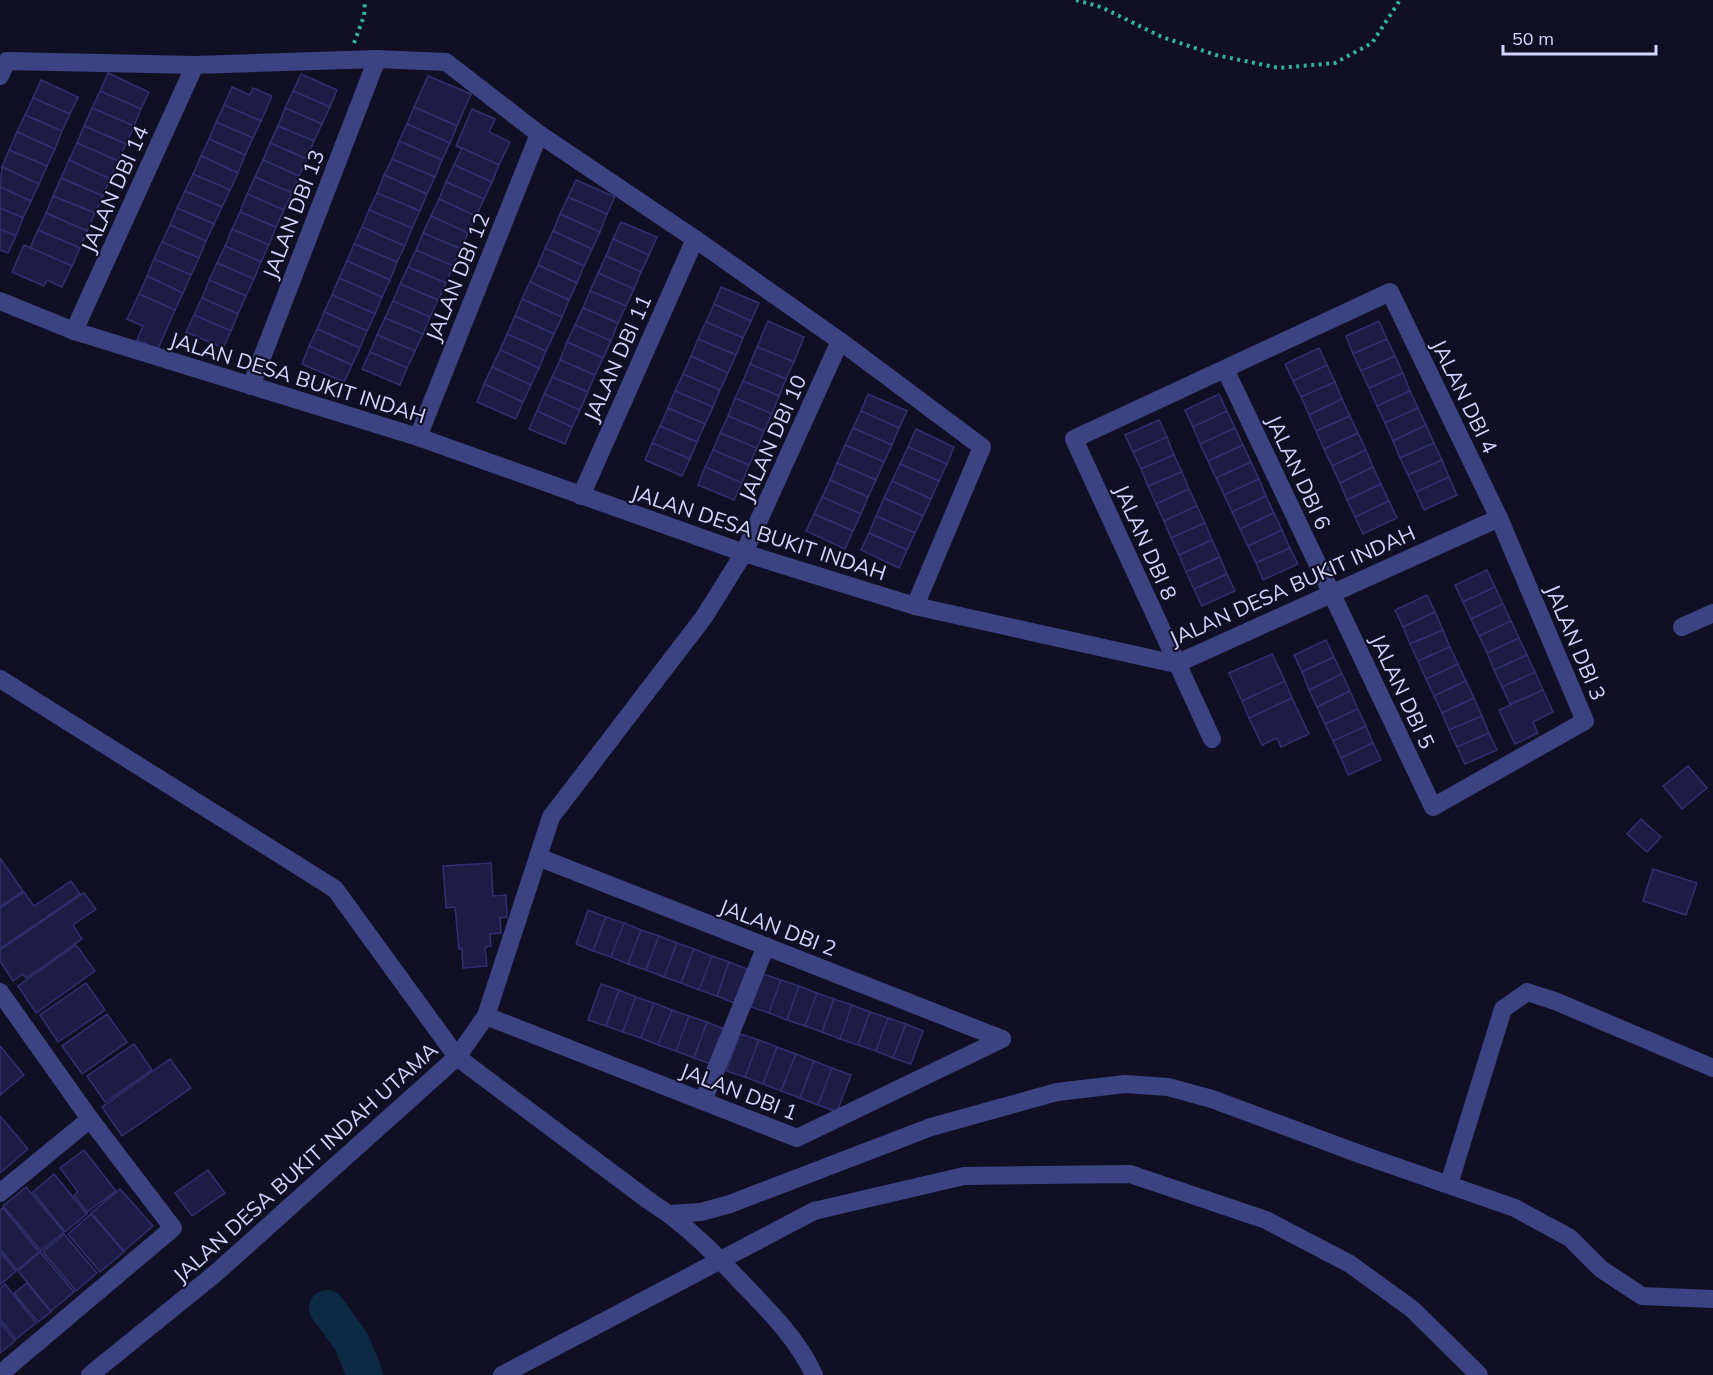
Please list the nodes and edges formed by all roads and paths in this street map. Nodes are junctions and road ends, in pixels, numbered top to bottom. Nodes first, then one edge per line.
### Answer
1 (365, 0) edge
2 (1076, 0) edge
3 (1400, 0) edge
4 (377, 59) junction
5 (347, 60) junction
6 (195, 65) junction
7 (3, 68) edge
8 (539, 134) junction
9 (695, 239) junction
10 (0, 302) edge
11 (74, 331) junction
12 (840, 341) junction
13 (1225, 369) junction
14 (251, 386) junction
15 (417, 437) junction
16 (580, 496) junction
17 (1498, 518) junction
18 (744, 553) junction
19 (1332, 594) junction
20 (915, 606) junction
21 (1713, 613) edge
22 (1682, 627) dead end
23 (1176, 664) junction
24 (0, 679) edge
25 (1212, 739) dead end
26 (1433, 807) joint
27 (538, 857) junction
28 (766, 946) junction
29 (0, 992) edge
30 (486, 1016) junction
31 (1002, 1039) joint
32 (457, 1057) junction
33 (1713, 1068) edge
34 (703, 1101) junction
35 (90, 1119) junction
36 (1449, 1184) junction
37 (0, 1193) edge
38 (670, 1214) junction
39 (720, 1260) junction
40 (1713, 1299) edge
41 (0, 1374) edge
42 (90, 1375) edge
43 (502, 1375) edge
44 (814, 1375) edge
45 (1479, 1375) edge

1 - 5 path
2 - 3 path
4 - 5 street
4 - 8 street
4 - 14 street, JALAN DBI 13
5 - 6 street
6 - 7 street
6 - 11 street, JALAN DBI 14
8 - 9 street
8 - 15 street, JALAN DBI 12
9 - 12 street
9 - 16 street, JALAN DBI 11
10 - 11 street, JALAN DESA BUKIT INDAH
11 - 14 street, JALAN DESA BUKIT INDAH
12 - 18 street, JALAN DBI 10
12 - 20 street
13 - 17 street, JALAN DBI 4
13 - 19 street, JALAN DBI 6
13 - 23 street, JALAN DBI 8
14 - 15 street, JALAN DESA BUKIT INDAH
15 - 16 street, JALAN DESA BUKIT INDAH
16 - 18 street, JALAN DESA BUKIT INDAH
17 - 19 street, JALAN DESA BUKIT INDAH
17 - 26 street, JALAN DBI 3
18 - 20 street, JALAN DESA BUKIT INDAH
18 - 27 street, JALAN DESA BUKIT INDAH UTAMA
19 - 23 street, JALAN DESA BUKIT INDAH
19 - 26 street, JALAN DBI 5
20 - 23 street, JALAN DESA BUKIT INDAH
21 - 22 street
23 - 25 street, JALAN DBI 8
24 - 32 street
27 - 28 street, JALAN DBI 2
27 - 30 street, JALAN DESA BUKIT INDAH UTAMA
28 - 31 street, JALAN DBI 2
28 - 34 street
29 - 35 street
30 - 32 street, JALAN DESA BUKIT INDAH UTAMA
30 - 34 street, JALAN DBI 1
31 - 34 street, JALAN DBI 1
32 - 38 street
32 - 42 street, JALAN DESA BUKIT INDAH UTAMA
33 - 36 street
35 - 37 street
35 - 41 street
36 - 38 street
36 - 40 street
38 - 39 street
39 - 43 street
39 - 44 street
39 - 45 street

